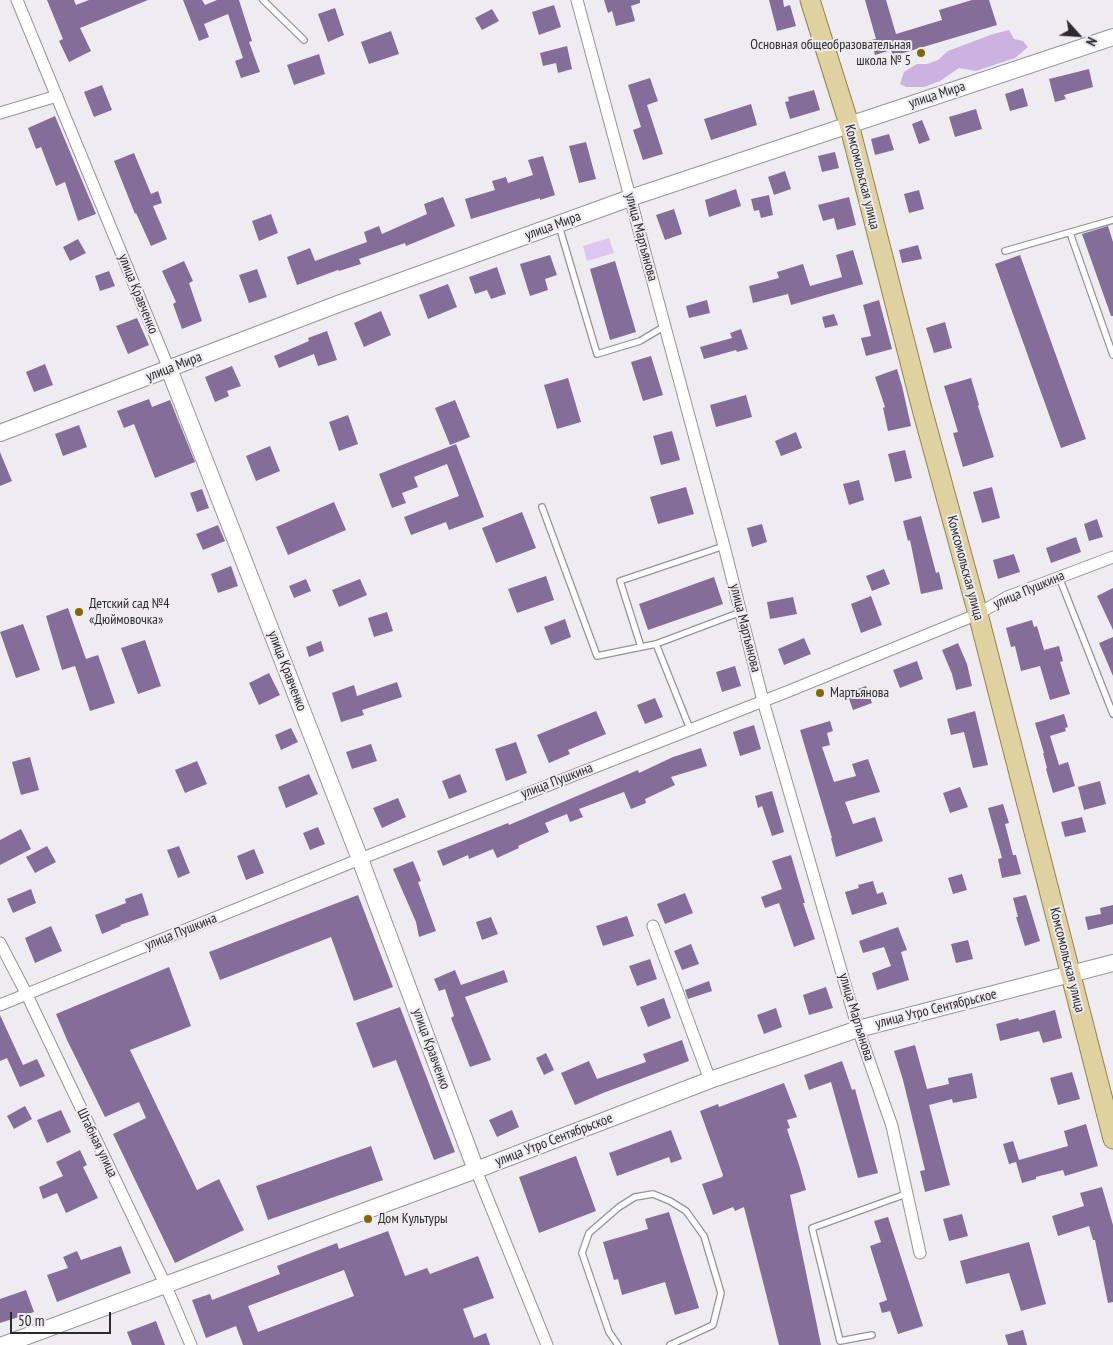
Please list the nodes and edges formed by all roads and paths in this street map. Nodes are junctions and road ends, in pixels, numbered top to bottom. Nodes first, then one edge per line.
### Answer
1 (16, 0) edge
2 (262, 0) edge
3 (577, 0) edge
4 (810, 0) edge
5 (1113, 36) edge
6 (304, 40) dead end
7 (57, 96) junction
8 (0, 113) edge
9 (849, 124) junction
10 (630, 198) junction
11 (1113, 220) edge
12 (559, 224) junction
13 (1070, 233) junction
14 (1005, 251) dead end
15 (665, 326) junction
16 (1113, 355) edge
17 (169, 369) junction
18 (0, 433) edge
19 (542, 507) dead end
20 (724, 546) junction
21 (1113, 557) edge
22 (1059, 576) junction
23 (741, 612) junction
24 (978, 614) junction
25 (656, 644) junction
26 (641, 647) junction
27 (763, 701) junction
28 (1113, 714) edge
29 (690, 729) junction
30 (360, 858) junction
31 (653, 926) dead end
32 (0, 943) edge
33 (1113, 963) edge
34 (1071, 974) junction
35 (27, 995) junction
36 (0, 1006) edge
37 (858, 1029) junction
38 (710, 1080) junction
39 (1113, 1139) edge
40 (476, 1170) junction
41 (906, 1194) junction
42 (920, 1254) dead end
43 (165, 1284) junction
44 (872, 1335) dead end
45 (3, 1345) edge
46 (190, 1345) edge
47 (547, 1345) edge
48 (618, 1345) edge
49 (670, 1345) edge

1 - 7 street, улица Кравченко
2 - 6 lane
3 - 10 street, улица Мартьянова
4 - 9 main road, Комсомольская улица
5 - 9 street, улица Мира
7 - 8 street
7 - 17 street, улица Кравченко
9 - 10 street, улица Мира
9 - 24 main road, Комсомольская улица
10 - 12 street, улица Мира
10 - 15 street, улица Мартьянова
11 - 13 lane
12 - 15 lane
12 - 17 street, улица Мира
13 - 14 lane
13 - 16 lane
15 - 20 street, улица Мартьянова
17 - 18 street, улица Мира
17 - 30 street, улица Кравченко
19 - 26 lane
20 - 23 street, улица Мартьянова
20 - 26 lane
21 - 22 street, улица Пушкина
22 - 24 street, улица Пушкина
22 - 28 lane
23 - 25 lane
23 - 27 street, улица Мартьянова
24 - 27 street, улица Пушкина
24 - 34 main road, Комсомольская улица
25 - 26 lane
25 - 29 lane
27 - 29 street, улица Пушкина
27 - 37 street, улица Мартьянова
29 - 30 street, улица Пушкина
30 - 35 street, улица Пушкина
30 - 40 street, улица Кравченко
31 - 38 street
32 - 35 street, Штабная улица
33 - 34 street, улица Утро Сентябрьское
34 - 37 street, улица Утро Сентябрьское
34 - 39 main road, Комсомольская улица
35 - 36 street, улица Пушкина
35 - 43 street, Штабная улица
37 - 38 street, улица Утро Сентябрьское
37 - 41 street, улица Мартьянова
38 - 40 street, улица Утро Сентябрьское
40 - 43 street, улица Утро Сентябрьское
40 - 47 street, улица Кравченко
41 - 42 street, улица Мартьянова
41 - 44 lane
43 - 45 street, улица Утро Сентябрьское
43 - 46 street, Штабная улица
48 - 49 lane

